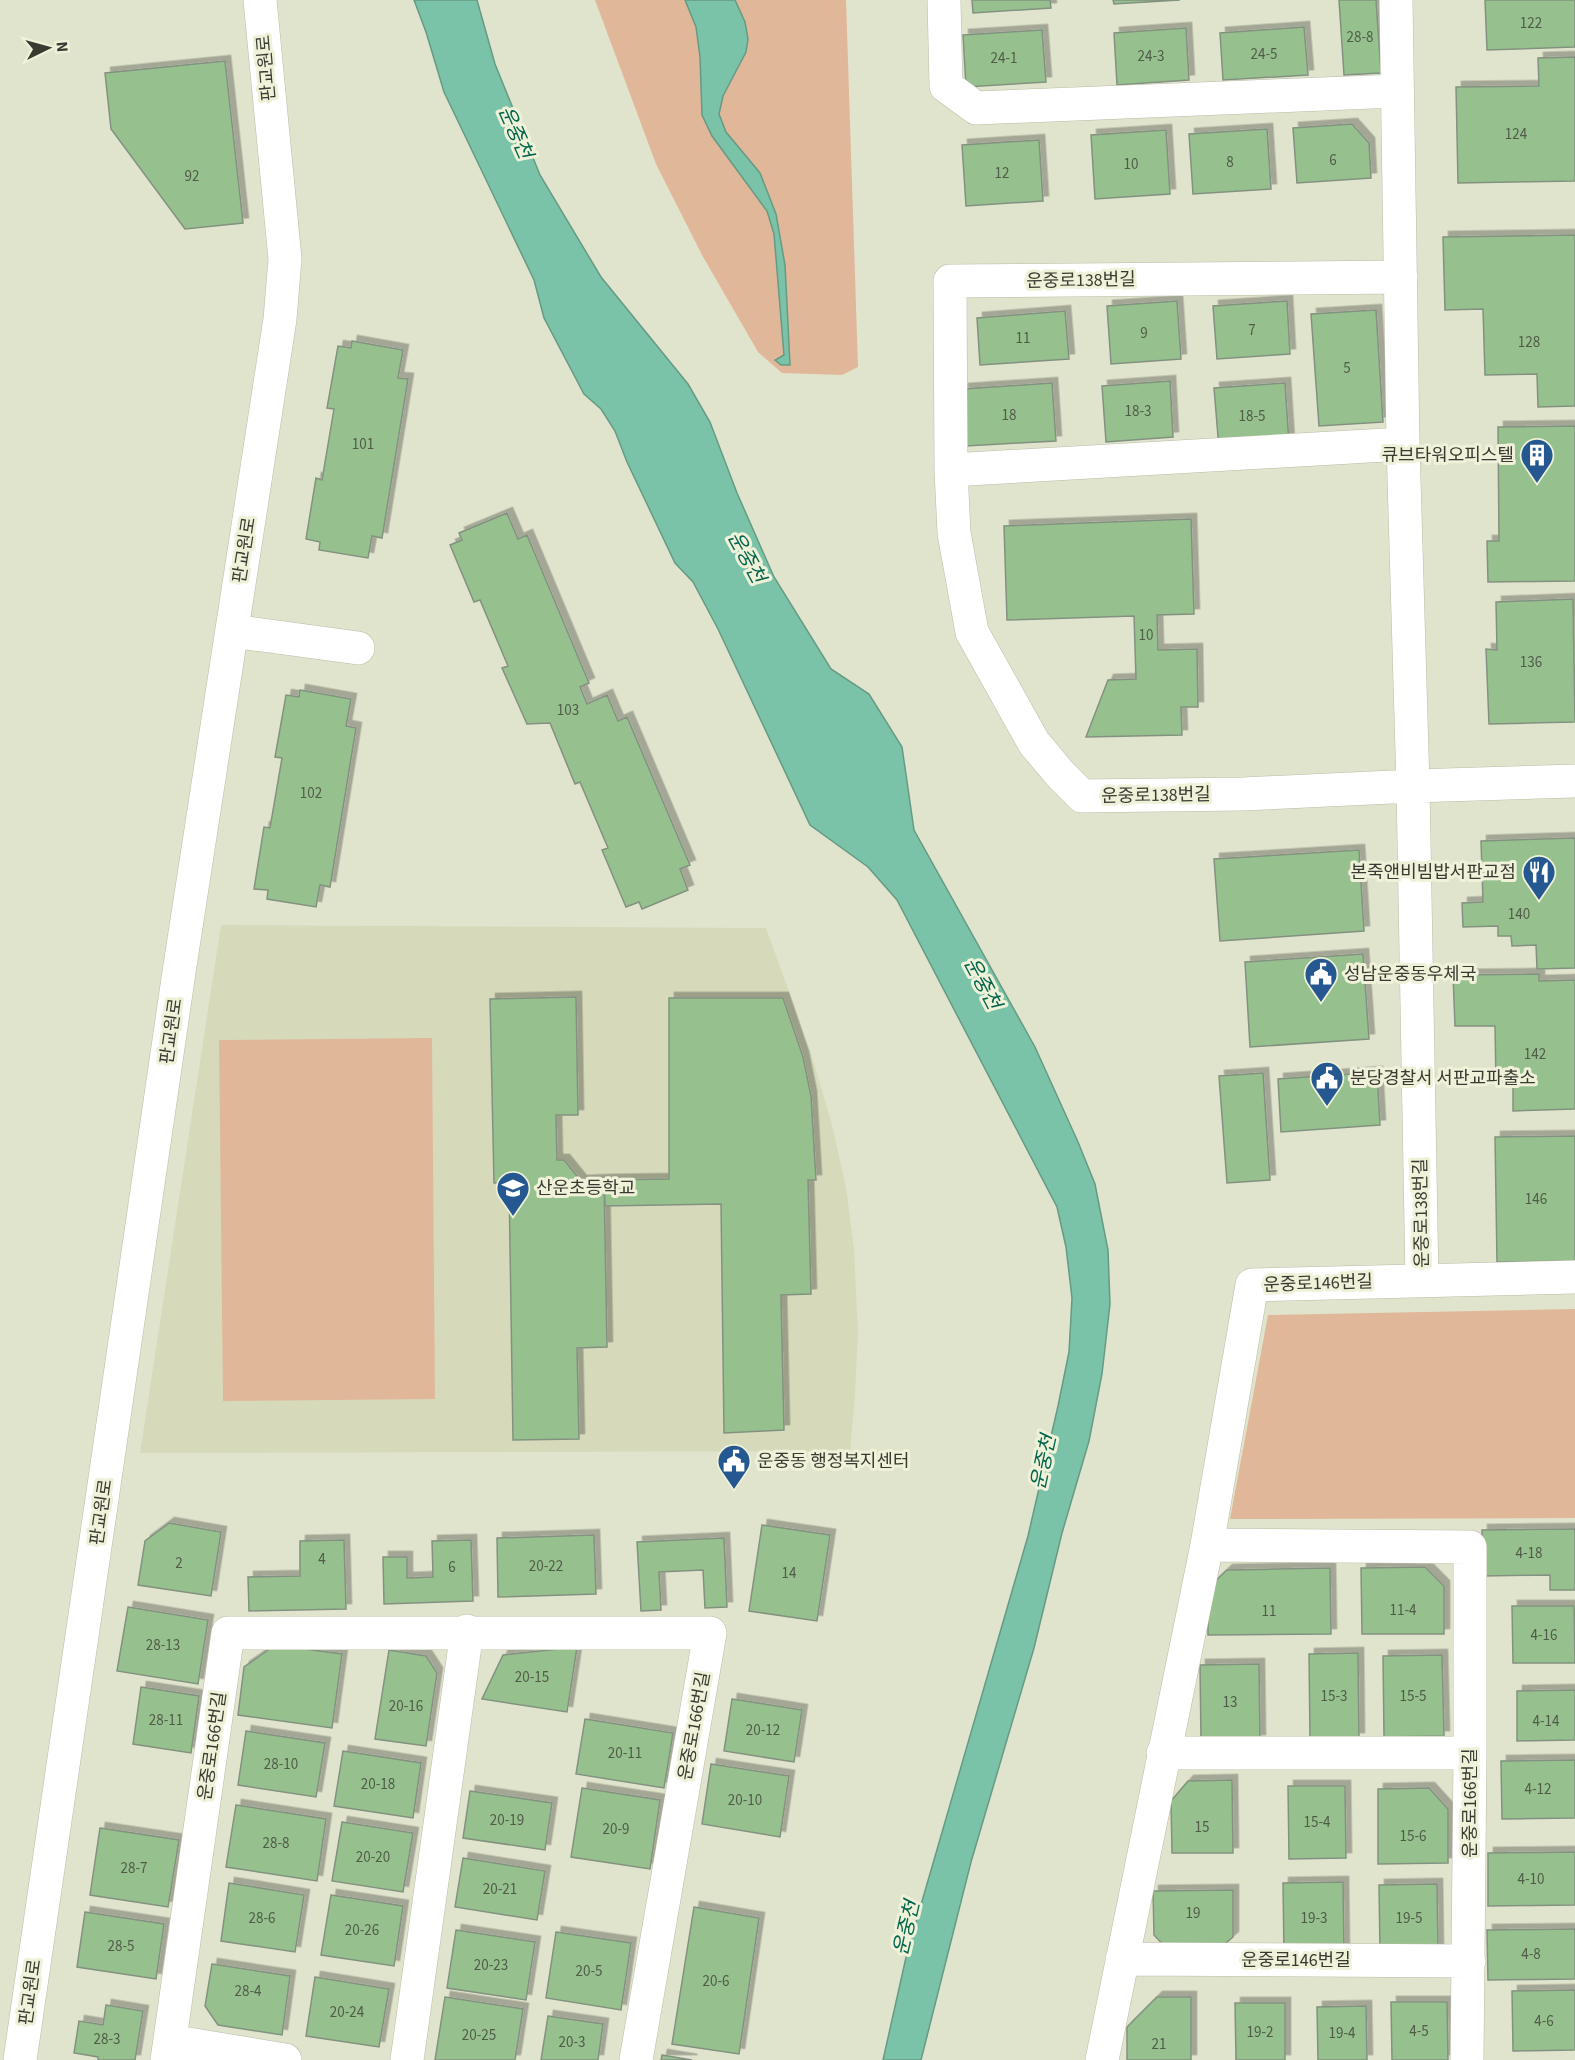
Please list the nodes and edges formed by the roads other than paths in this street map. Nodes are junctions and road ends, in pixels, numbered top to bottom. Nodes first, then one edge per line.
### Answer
1 (260, 0) edge
2 (944, 0) edge
3 (1395, 0) edge
4 (1397, 91) junction
5 (1401, 277) junction
6 (1403, 444) junction
7 (951, 470) junction
8 (232, 631) junction
9 (358, 648) dead end
10 (1575, 781) edge
11 (1413, 786) junction
12 (1575, 1277) edge
13 (1422, 1280) junction
14 (1207, 1545) junction
15 (467, 1631) junction
16 (1163, 1753) junction
17 (1470, 1753) junction
18 (1122, 1959) junction
19 (1469, 1961) junction
20 (168, 2050) edge
21 (20, 2060) edge
22 (285, 2060) edge
23 (407, 2060) edge
24 (636, 2060) edge
25 (1102, 2060) edge
26 (1467, 2060) edge

1 - 8 street, 판교원로
2 - 4 street
3 - 4 street, 운중로138번길
4 - 5 street, 운중로138번길
5 - 6 street, 운중로138번길
5 - 7 street, 운중로138번길
6 - 7 street
6 - 11 street, 운중로138번길
7 - 11 street, 운중로138번길
8 - 9 street
8 - 21 street, 판교원로
10 - 11 street, 운중로138번길
11 - 13 street, 운중로138번길
12 - 13 street, 운중로146번길
13 - 14 street, 운중로146번길
14 - 16 street, 운중로146번길
14 - 17 street, 운중로166번길
15 - 20 street, 운중로166번길
15 - 23 street
15 - 24 street, 운중로166번길
16 - 17 street
16 - 18 street, 운중로146번길
17 - 19 street, 운중로166번길
18 - 19 street, 운중로146번길
18 - 25 street, 운중로146번길
19 - 26 street, 운중로166번길
20 - 22 street

